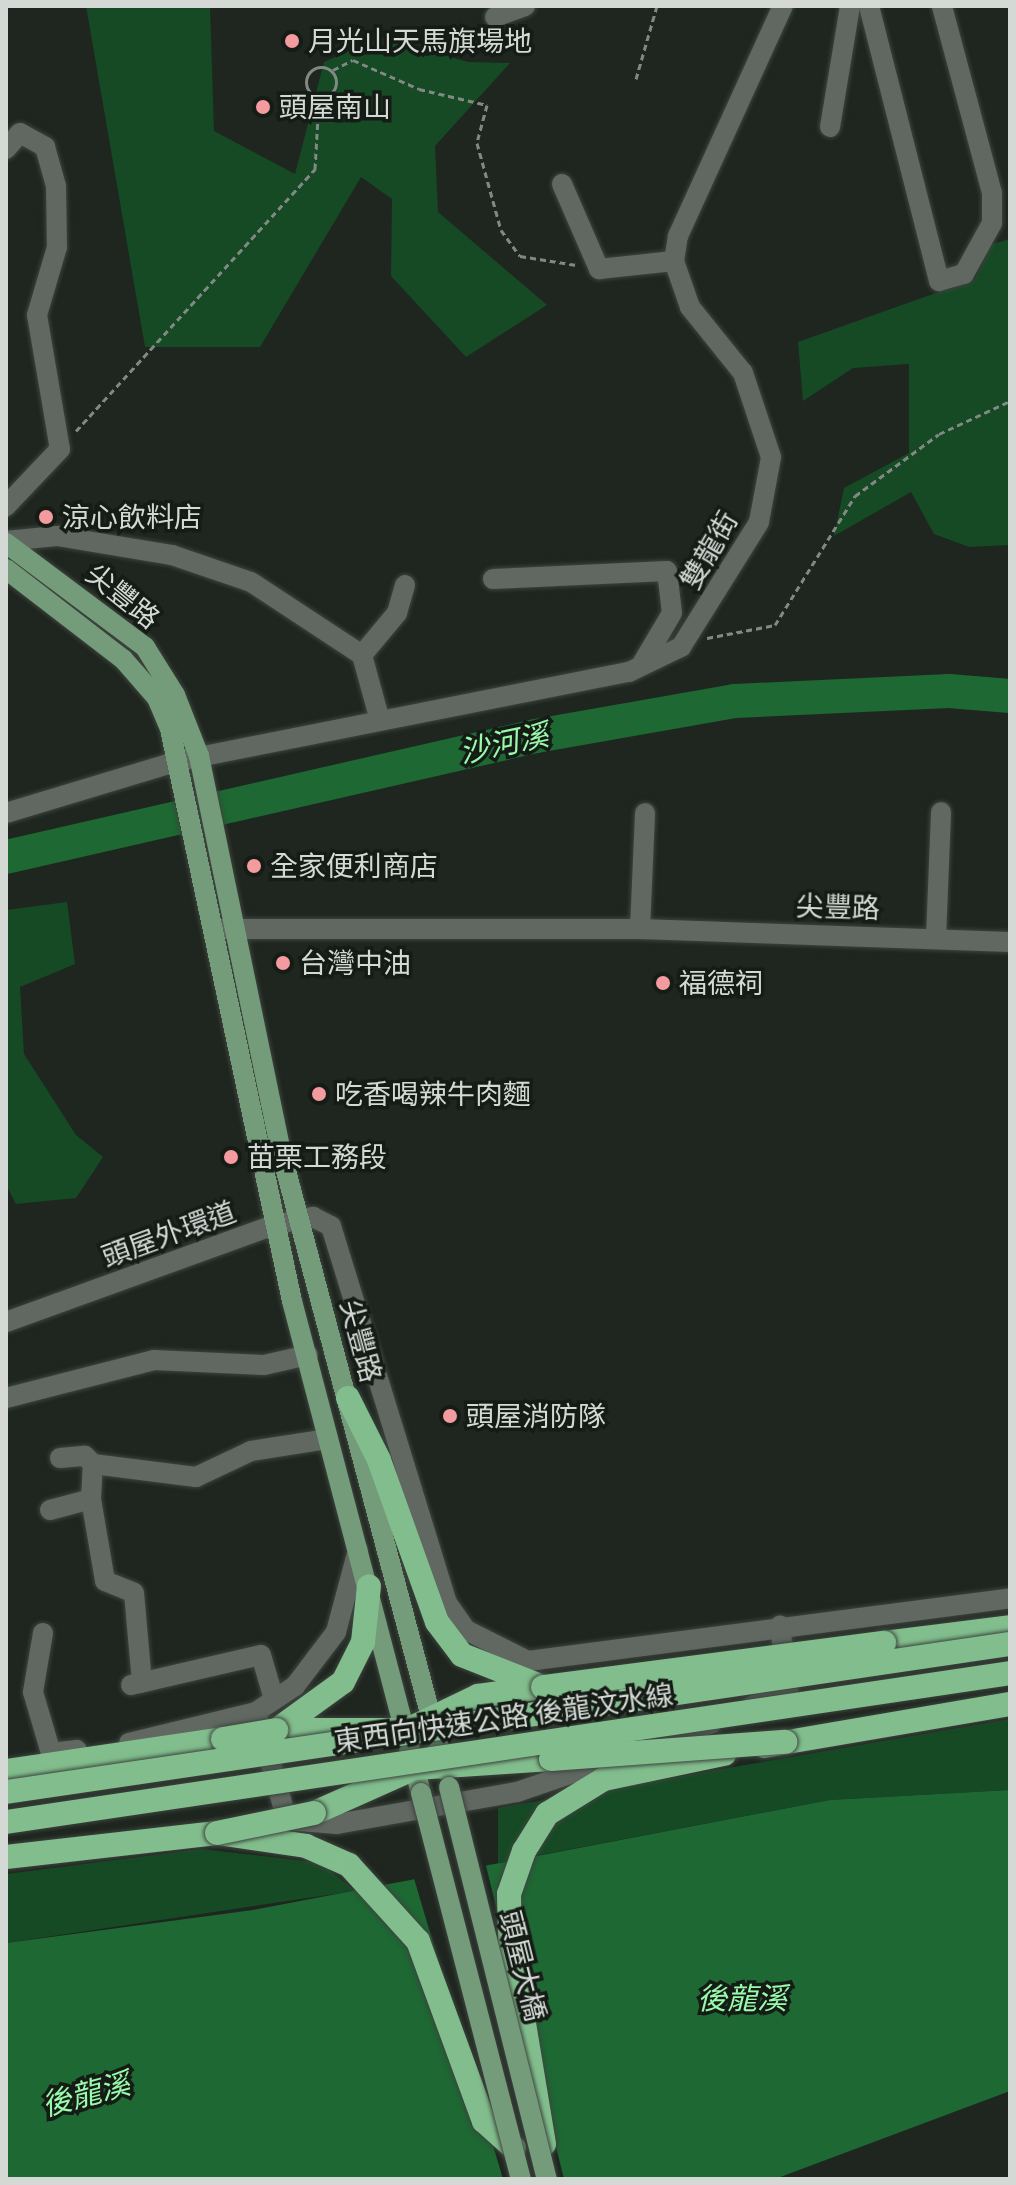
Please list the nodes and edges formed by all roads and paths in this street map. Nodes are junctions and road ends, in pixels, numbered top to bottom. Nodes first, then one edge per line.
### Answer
1 (525, 6) edge
2 (657, 6) edge
3 (783, 6) edge
4 (850, 6) edge
5 (869, 6) edge
6 (942, 6) edge
7 (495, 17) dead end
8 (333, 70) junction
9 (636, 79) dead end
10 (319, 99) junction
11 (830, 127) dead end
12 (6, 149) edge
13 (562, 184) dead end
14 (674, 261) junction
15 (599, 269) junction
16 (1010, 401) edge
17 (60, 449) junction
18 (6, 506) edge
19 (6, 542) edge
20 (6, 569) edge
21 (493, 579) dead end
22 (405, 585) dead end
23 (690, 634) junction
24 (362, 655) junction
25 (640, 665) junction
26 (379, 717) junction
27 (199, 756) junction
28 (178, 761) junction
29 (941, 812) dead end
30 (6, 813) edge
31 (645, 813) dead end
32 (215, 887) junction
33 (223, 929) junction
34 (640, 929) junction
35 (936, 938) junction
36 (1010, 942) edge
37 (299, 1220) junction
38 (274, 1225) junction
39 (6, 1322) edge
40 (308, 1355) junction
41 (6, 1398) edge
42 (348, 1398) junction
43 (328, 1439) junction
44 (60, 1458) dead end
45 (93, 1464) junction
46 (91, 1499) junction
47 (50, 1510) dead end
48 (358, 1550) junction
49 (369, 1586) junction
50 (1010, 1598) edge
51 (780, 1625) junction
52 (1010, 1627) edge
53 (43, 1633) dead end
54 (1010, 1644) edge
55 (1010, 1673) edge
56 (543, 1687) junction
57 (273, 1696) junction
58 (1010, 1704) edge
59 (256, 1712) junction
60 (433, 1723) junction
61 (276, 1730) junction
62 (407, 1730) junction
63 (785, 1742) junction
64 (415, 1768) junction
65 (6, 1771) edge
66 (447, 1777) junction
67 (6, 1792) edge
68 (6, 1822) edge
69 (217, 1833) junction
70 (6, 1857) edge
71 (514, 2148) junction
72 (521, 2179) edge
73 (547, 2179) edge

1 - 7 street
2 - 9 path
3 - 14 street
4 - 11 street
5 - 6 street
8 - 10 path
8 - 10 path
8 - 15 path
10 - 17 path
12 - 17 street
13 - 15 street
14 - 15 street
14 - 23 street, 雙龍街
16 - 23 path
17 - 18 street
19 - 24 street
19 - 27 main road, 尖豐路
20 - 28 main road, 尖豐路
21 - 25 street
22 - 24 street
23 - 25 street, 雙龍街
24 - 26 street
25 - 26 street, 雙龍街
26 - 27 street, 雙龍街
27 - 28 street, 雙龍街
27 - 32 main road, 尖豐路
28 - 30 street, 雙龍街
28 - 32 main road, 尖豐路
29 - 35 street
31 - 34 street
32 - 33 main road, 尖豐路
33 - 34 street, 尖豐路
33 - 37 main road, 尖豐路
33 - 38 main road, 尖豐路
34 - 35 street, 尖豐路
35 - 36 street, 尖豐路
37 - 38 street, 頭屋外環道
37 - 42 main road, 尖豐路
37 - 51 street
38 - 39 street, 頭屋外環道
38 - 40 main road, 尖豐路
40 - 41 street
40 - 43 main road, 尖豐路
42 - 56 highway
42 - 60 main road, 尖豐路
43 - 45 street
43 - 48 main road, 尖豐路
44 - 45 street
45 - 46 street
46 - 47 street
46 - 57 street
48 - 49 main road, 尖豐路
48 - 57 street
49 - 61 highway
49 - 62 main road, 尖豐路
50 - 51 street
51 - 59 street
52 - 56 highway, bridge
53 - 59 street
54 - 67 highway, 東西向快速公路 後龍汶水線, bridge
55 - 68 highway, 東西向快速公路 後龍汶水線, bridge
56 - 60 highway
57 - 59 street
58 - 63 highway
60 - 62 highway
60 - 66 main road, 尖豐路
61 - 62 highway
61 - 65 highway, bridge
62 - 64 main road, 尖豐路
63 - 66 highway, bridge
63 - 73 highway, bridge
64 - 66 highway
64 - 69 highway, bridge
64 - 71 main road, 頭屋大橋, bridge
66 - 73 main road, 頭屋大橋, bridge
69 - 70 highway
69 - 71 highway, bridge
71 - 72 main road, 頭屋大橋, bridge

